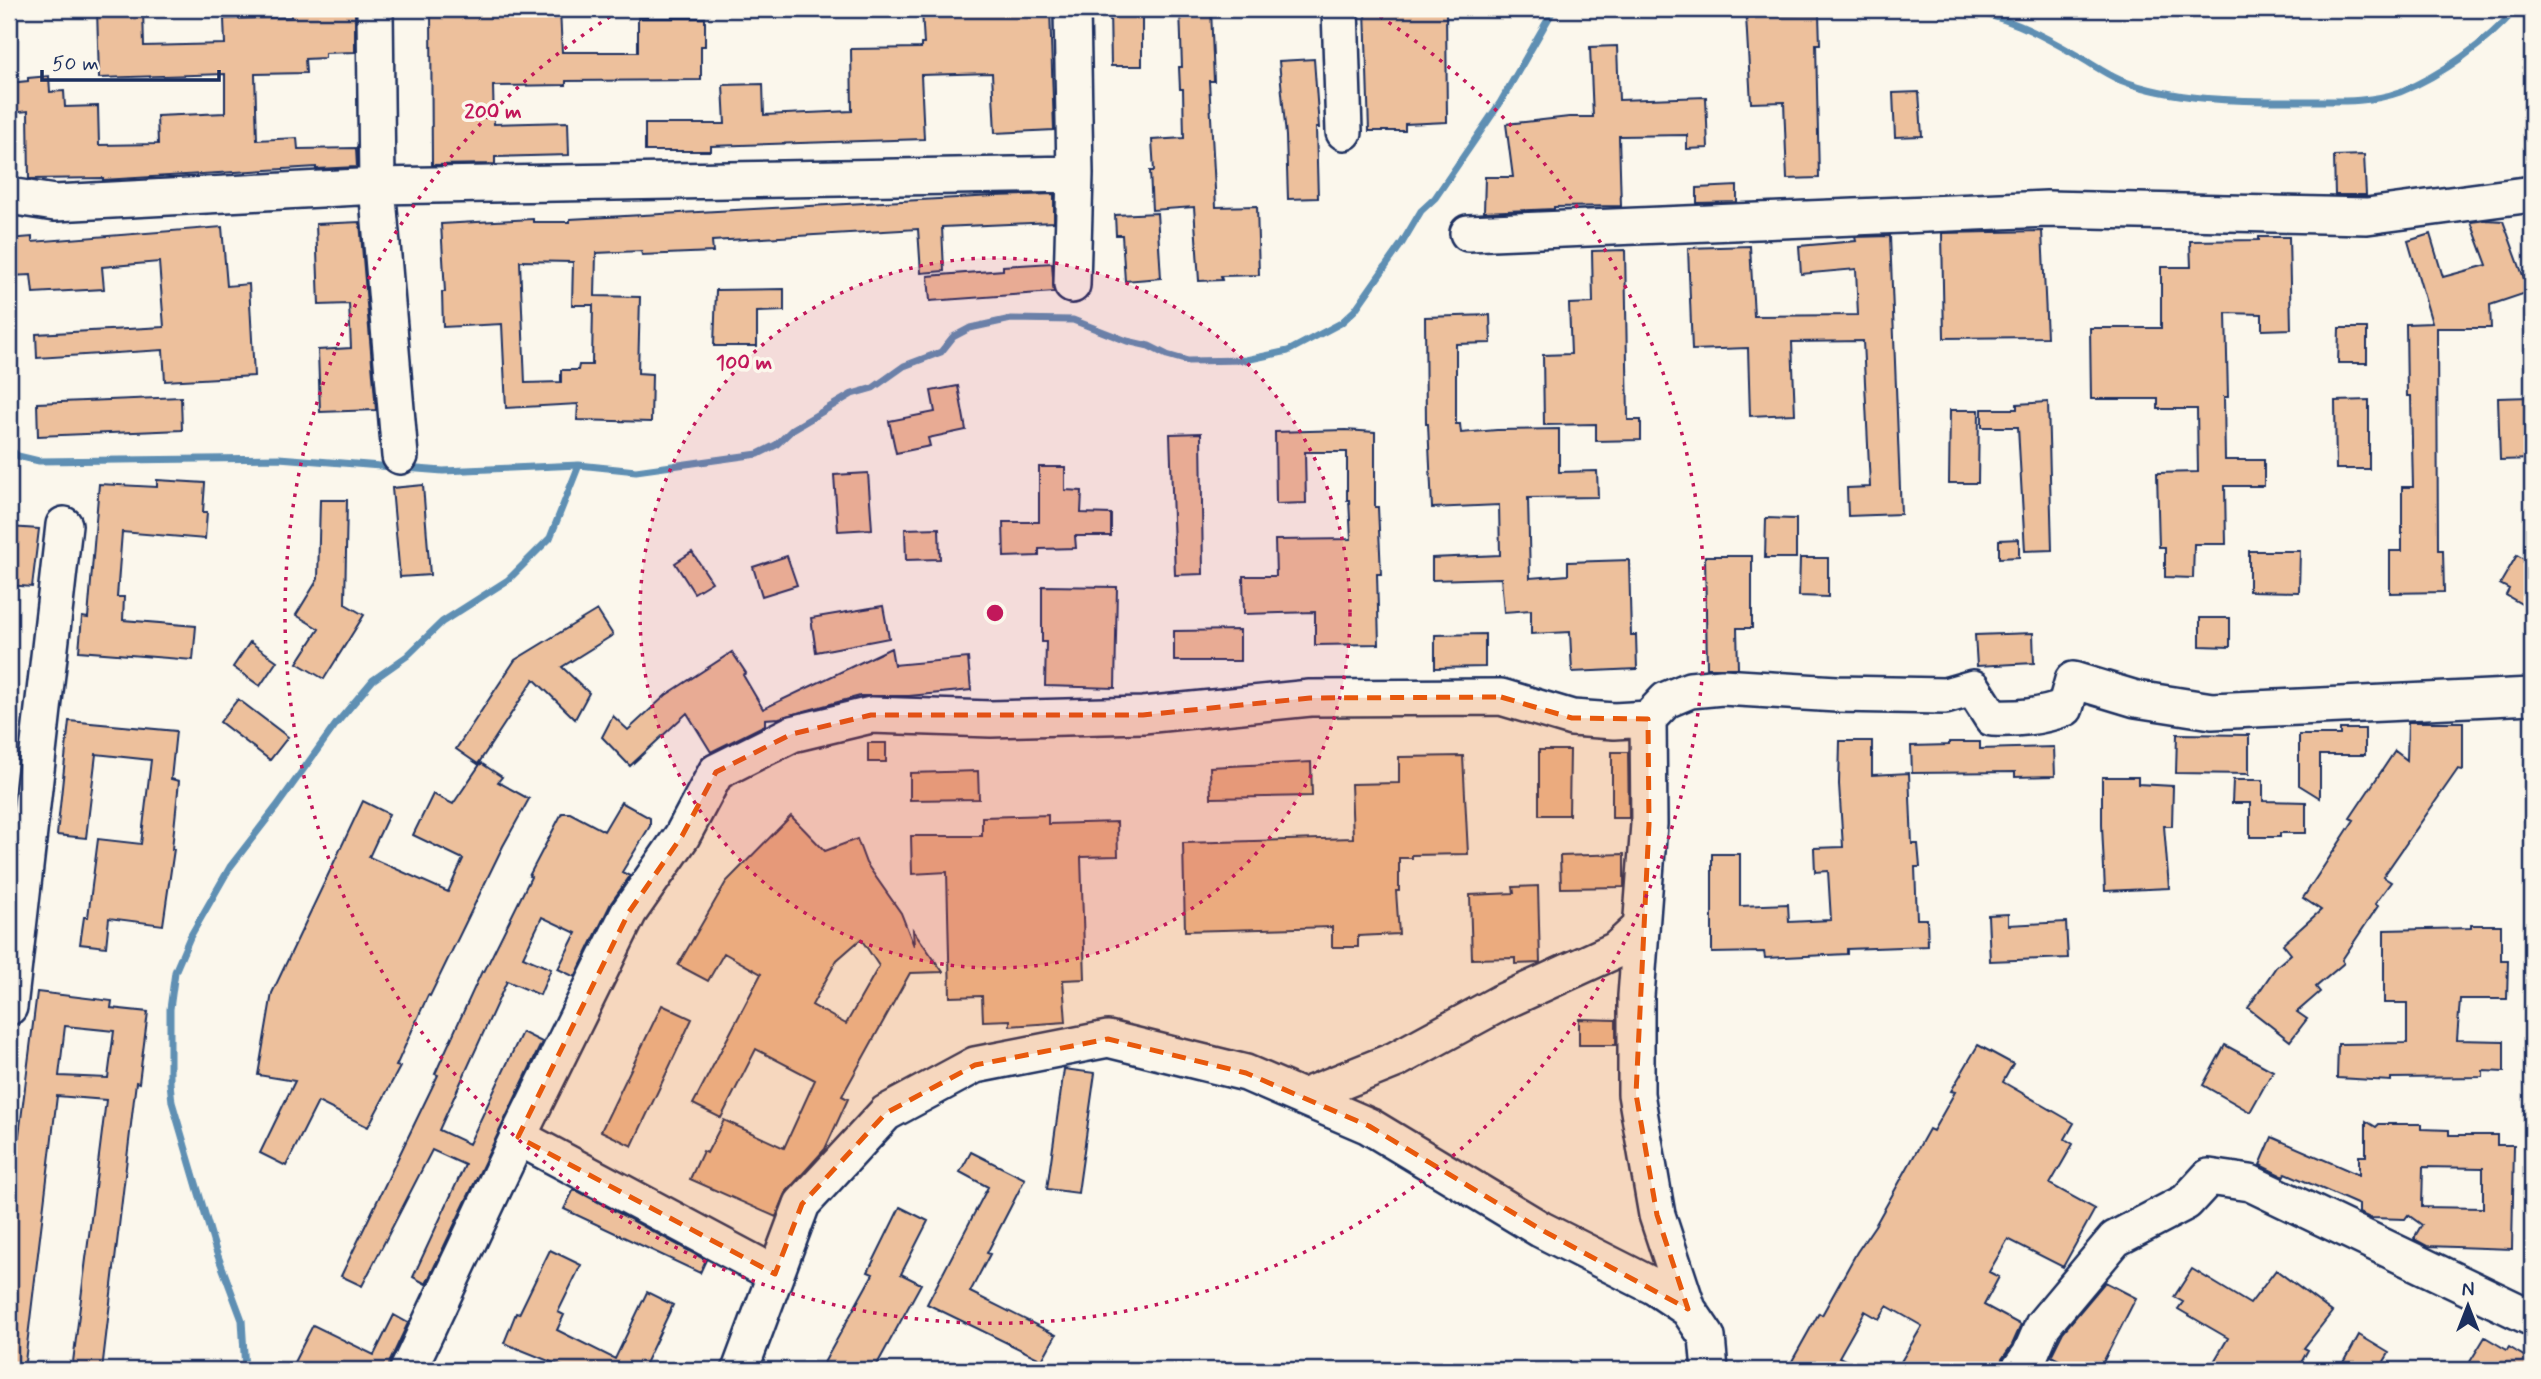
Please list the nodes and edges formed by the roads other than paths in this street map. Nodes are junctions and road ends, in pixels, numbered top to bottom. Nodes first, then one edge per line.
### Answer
1 (375, 9) edge
2 (1072, 9) edge
3 (1340, 9) edge
4 (1344, 132) dead end
5 (1075, 174) junction
6 (377, 186) junction
7 (2532, 194) edge
8 (9, 196) edge
9 (1468, 233) dead end
10 (1072, 285) dead end
11 (400, 456) dead end
12 (64, 525) dead end
13 (2532, 696) edge
14 (1648, 719) junction
15 (1641, 927) junction
16 (9, 1007) edge
17 (1303, 1097) junction
18 (518, 1137) junction
19 (775, 1274) junction
20 (1688, 1309) junction
21 (2532, 1318) edge
22 (408, 1370) edge
23 (740, 1370) edge
24 (1710, 1370) edge
25 (2020, 1370) edge

1 - 6 street
2 - 5 street
3 - 4 street
5 - 6 street
5 - 10 street
6 - 8 street
6 - 11 street
7 - 9 street
12 - 16 street
13 - 14 street
14 - 15 street
14 - 18 street
15 - 17 street
15 - 20 street
17 - 19 street
17 - 20 street
18 - 19 street
18 - 22 street
19 - 23 street
20 - 24 street
21 - 25 street

